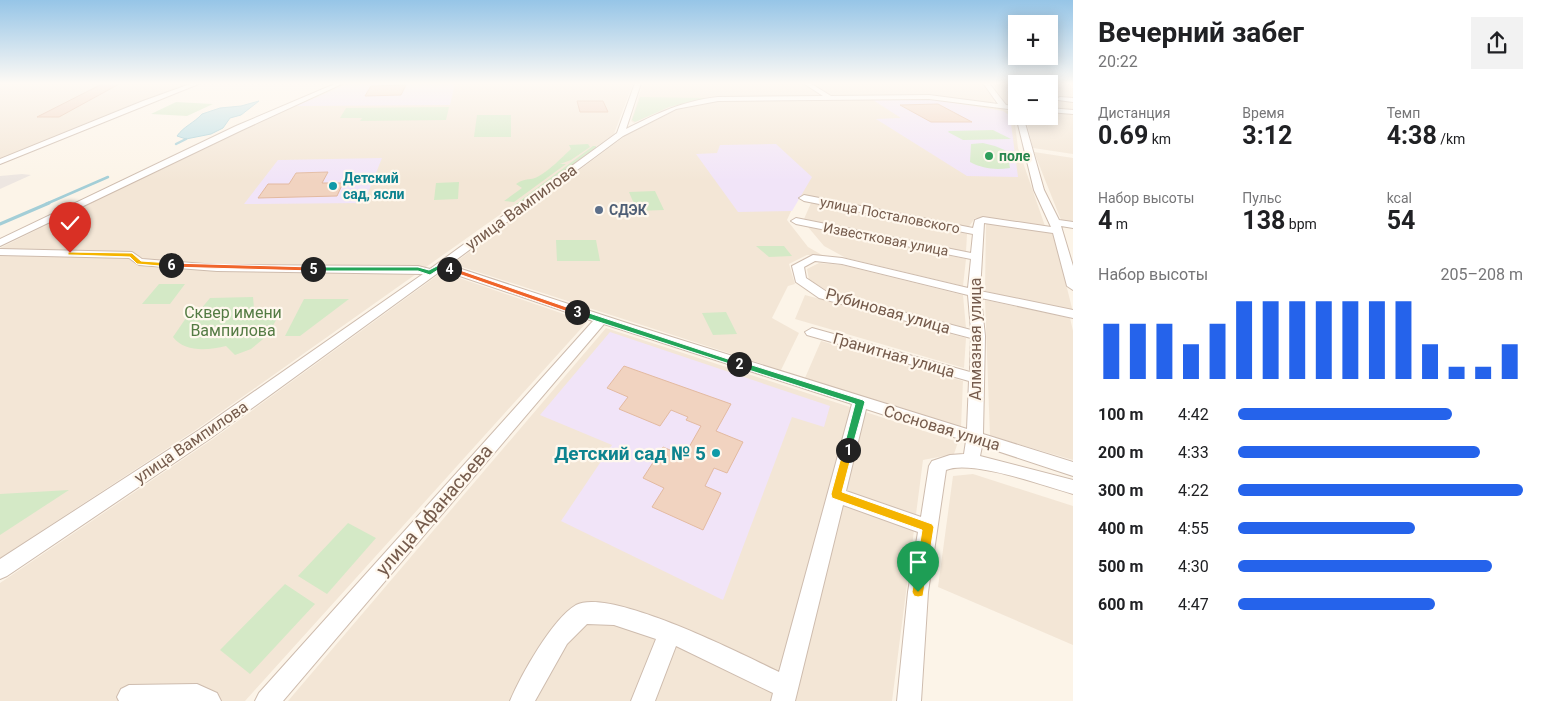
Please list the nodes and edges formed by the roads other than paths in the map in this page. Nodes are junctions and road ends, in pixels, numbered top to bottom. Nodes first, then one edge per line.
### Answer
1 (113, 116) edge
2 (266, 116) edge
3 (627, 116) edge
4 (659, 116) edge
5 (625, 121) junction
6 (642, 124) junction
7 (1021, 125) edge
8 (620, 134) junction
9 (0, 162) edge
10 (804, 198) dead end
11 (796, 221) dead end
12 (1073, 225) edge
13 (980, 226) junction
14 (1056, 226) junction
15 (0, 243) edge
16 (0, 252) edge
17 (976, 257) junction
18 (1070, 264) edge
19 (436, 269) junction
20 (1073, 286) edge
21 (974, 293) junction
22 (1073, 314) edge
23 (601, 320) junction
24 (812, 332) dead end
25 (978, 336) junction
26 (976, 378) junction
27 (860, 402) junction
28 (975, 439) junction
29 (972, 460) junction
30 (1073, 469) edge
31 (1073, 487) edge
32 (836, 494) junction
33 (928, 527) junction
34 (0, 570) edge
35 (670, 632) junction
36 (784, 694) edge
37 (129, 697) dead end
38 (208, 701) edge
39 (267, 701) edge
40 (522, 701) edge
41 (643, 701) edge
42 (909, 701) edge

1 - 9 street
2 - 15 street
3 - 5 street
4 - 6 street, улица Вампилова
5 - 6 street
5 - 8 street
6 - 8 street, улица Вампилова
7 - 14 street
8 - 19 street, улица Вампилова
10 - 13 street, улица Посталовского
11 - 17 street, Известковая улица
12 - 14 street
13 - 14 street
13 - 17 street, Алмазная улица
14 - 18 street
16 - 19 street, Сосновая улица
17 - 21 street, Алмазная улица
18 - 20 street
19 - 23 street, Сосновая улица
19 - 34 street, улица Вампилова
21 - 22 street
21 - 25 street, Алмазная улица
21 - 25 street, Рубиновая улица
23 - 27 street, Сосновая улица
23 - 39 street, улица Афанасьева
24 - 26 street, Гранитная улица
25 - 26 street, Алмазная улица
26 - 28 street, Алмазная улица
27 - 28 street, Сосновая улица
27 - 32 street
28 - 29 street, Алмазная улица
28 - 30 street, Сосновая улица
29 - 31 street
29 - 33 street
32 - 33 street
32 - 36 street
33 - 42 street
35 - 36 street
35 - 40 street
35 - 41 street
37 - 38 street

